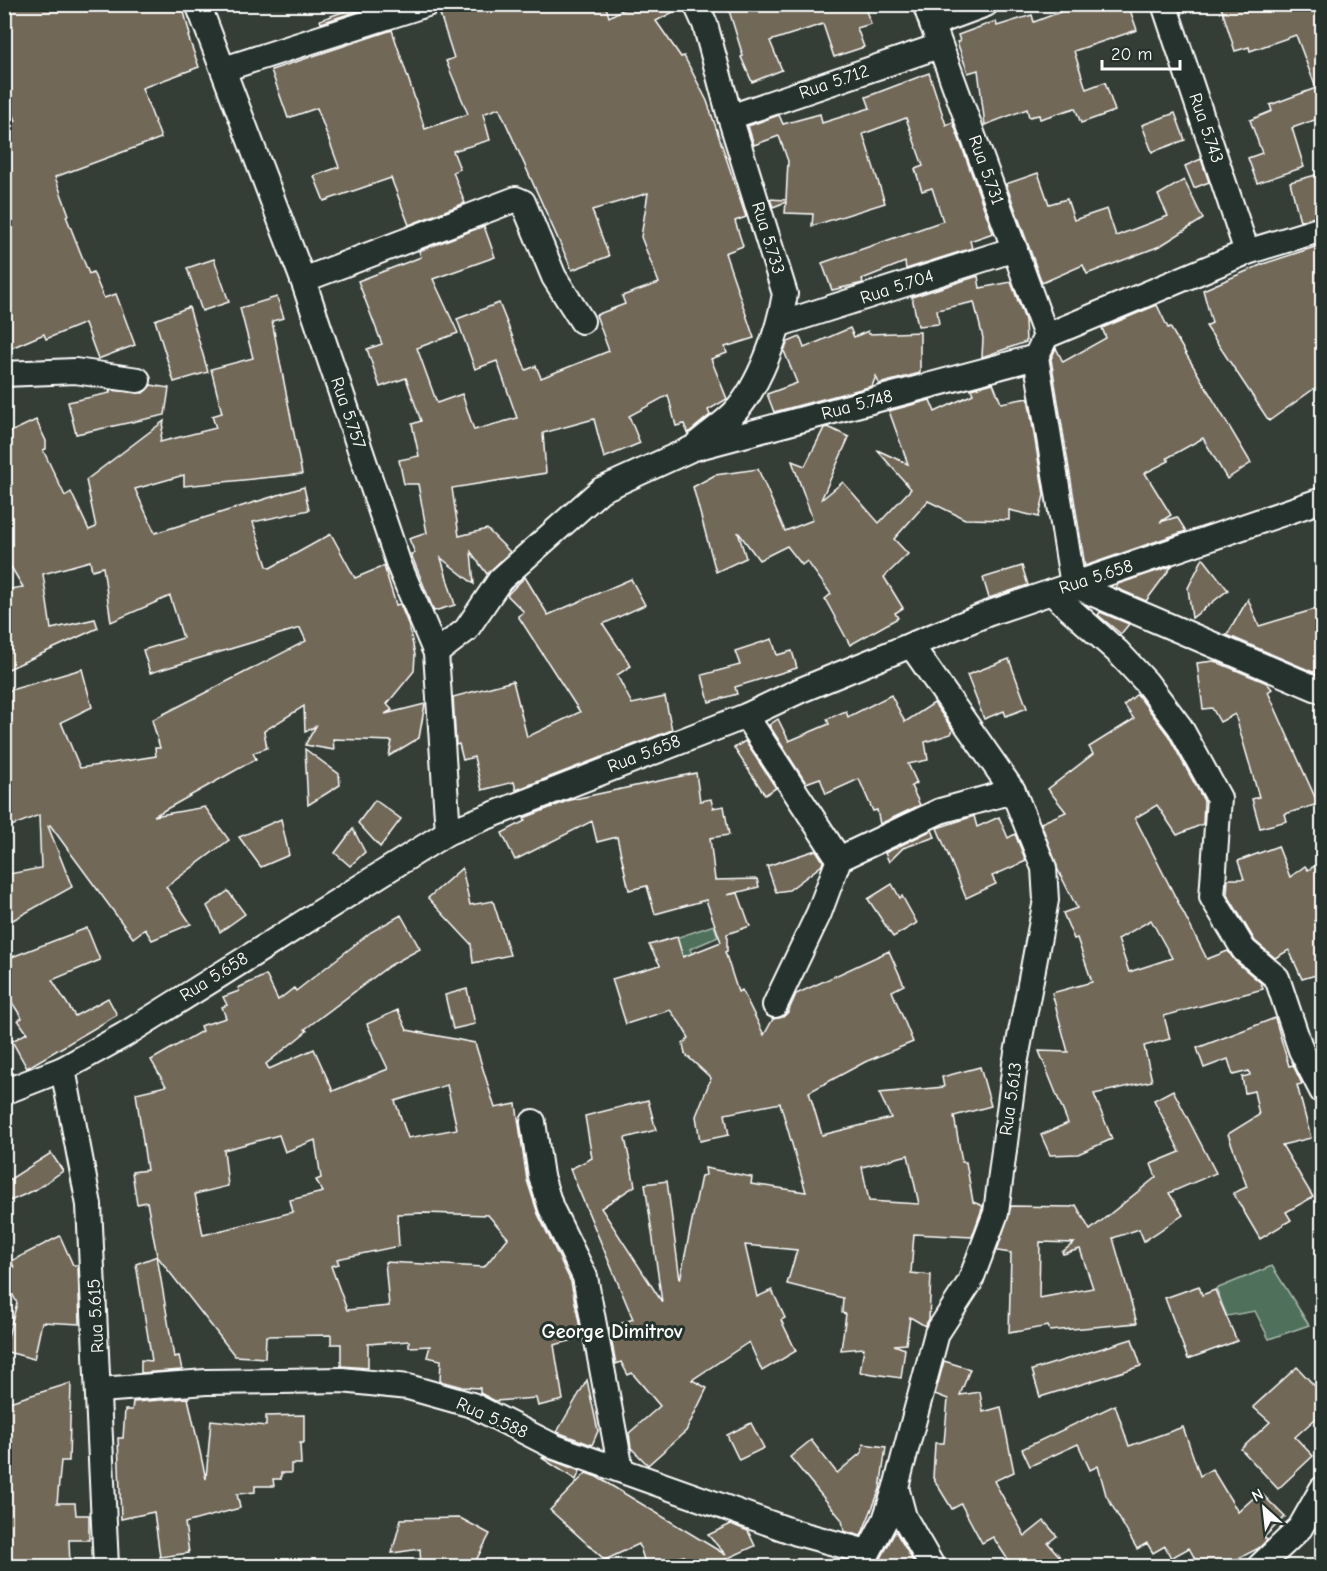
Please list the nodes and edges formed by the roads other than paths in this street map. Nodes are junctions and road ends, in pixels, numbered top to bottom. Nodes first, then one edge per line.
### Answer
1 (198, 4) edge
2 (427, 4) edge
3 (696, 4) edge
4 (986, 4) edge
5 (1164, 4) edge
6 (932, 25) edge
7 (224, 69) junction
8 (730, 117) junction
9 (1323, 230) edge
10 (1015, 249) junction
11 (1247, 252) junction
12 (303, 280) junction
13 (582, 321) dead end
14 (780, 324) junction
15 (1041, 347) junction
16 (4, 374) edge
17 (138, 380) dead end
18 (691, 449) junction
19 (1323, 500) edge
20 (1062, 589) junction
21 (911, 645) junction
22 (436, 653) junction
23 (1323, 691) edge
24 (746, 716) junction
25 (1013, 790) junction
26 (448, 832) junction
27 (839, 860) junction
28 (775, 1005) dead end
29 (63, 1069) junction
30 (6, 1087) edge
31 (1323, 1091) edge
32 (533, 1122) dead end
33 (100, 1390) junction
34 (621, 1470) junction
35 (896, 1487) junction
36 (1323, 1489) edge
37 (864, 1559) edge
38 (106, 1566) edge
39 (932, 1566) edge
40 (1260, 1566) edge

1 - 7 street, Rua 5.757
2 - 7 street
3 - 8 street, Rua 5.733
4 - 6 street, Rua 5.712
5 - 11 street, Rua 5.743
6 - 8 street, Rua 5.712
6 - 10 street, Rua 5.731
7 - 12 street, Rua 5.757
8 - 14 street, Rua 5.733
9 - 11 street, Rua 5.748
10 - 14 street, Rua 5.704
10 - 15 street, Rua 5.731
11 - 15 street, Rua 5.748
12 - 13 street
12 - 22 street, Rua 5.757
14 - 18 street, Rua 5.733
15 - 18 street, Rua 5.748
15 - 20 street, Rua 5.731
16 - 17 street
18 - 22 street, Rua 5.748
19 - 20 street, Rua 5.658
20 - 21 street, Rua 5.658
20 - 23 street
20 - 31 street
21 - 24 street, Rua 5.658
21 - 25 street, Rua 5.613
22 - 26 street, Rua 5.757
24 - 26 street, Rua 5.658
24 - 27 street
25 - 27 street
25 - 35 street, Rua 5.613
26 - 29 street, Rua 5.658
27 - 28 street
29 - 30 street, Rua 5.658
29 - 33 street, Rua 5.615
32 - 34 street
33 - 34 street, Rua 5.588
33 - 38 street, Rua 5.615
34 - 37 street, Rua 5.588
35 - 37 street, Rua 5.613
35 - 39 street
36 - 40 street

